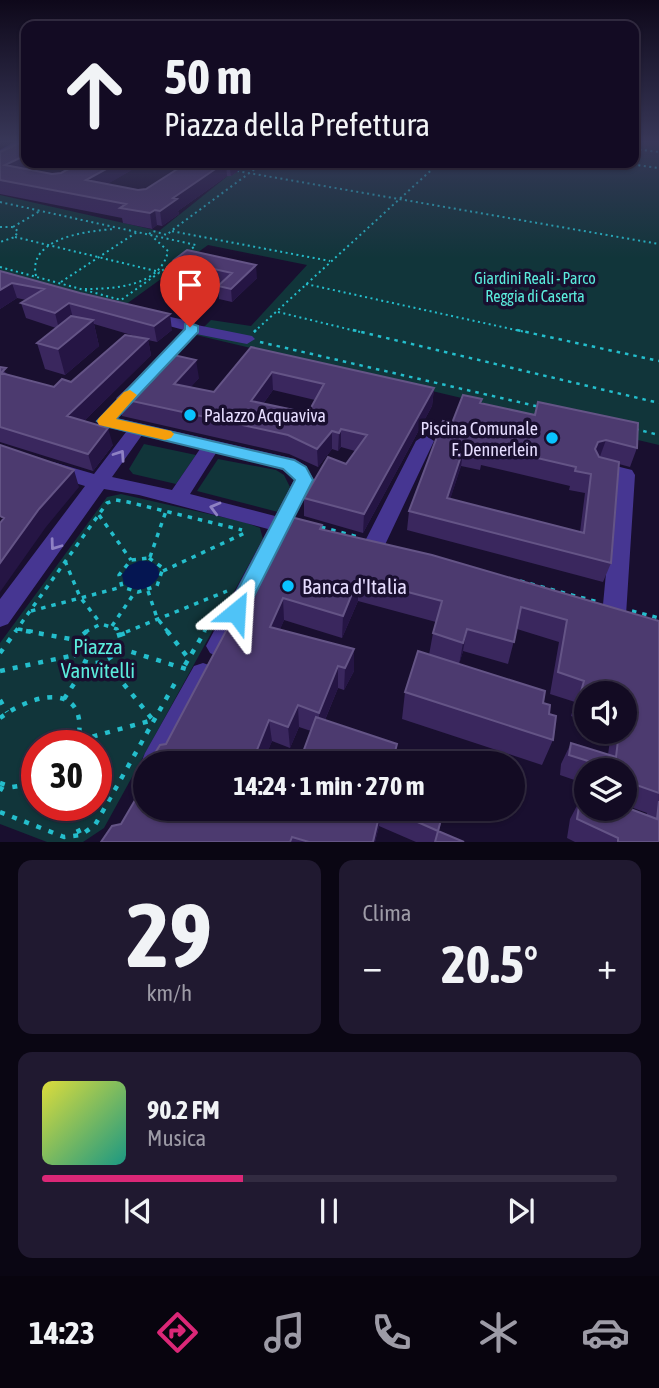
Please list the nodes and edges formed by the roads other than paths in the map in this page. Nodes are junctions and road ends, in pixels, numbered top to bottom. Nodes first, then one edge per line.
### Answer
1 (130, 312) edge
2 (193, 329) junction
3 (247, 339) road end
4 (138, 428) junction
5 (425, 441) dead end
6 (212, 444) junction
7 (33, 461) edge
8 (600, 469) edge
9 (99, 485) junction
10 (171, 504) junction
11 (281, 525) junction
12 (320, 535) edge
13 (346, 542) edge
14 (372, 549) junction
15 (398, 556) edge
16 (587, 607) edge
17 (614, 615) junction
18 (636, 621) edge
19 (9, 623) edge
20 (161, 751) edge

1 - 2 street
2 - 3 street
2 - 4 street
4 - 6 street
9 -> 4 street
5 - 14 street
6 - 10 street
6 - 11 street
7 - 9 street
8 - 17 street
9 - 10 street
9 -> 19 street
11 -> 10 street
11 - 12 street
11 - 20 street
13 - 14 street
14 - 15 street
16 - 17 street
17 - 18 street

